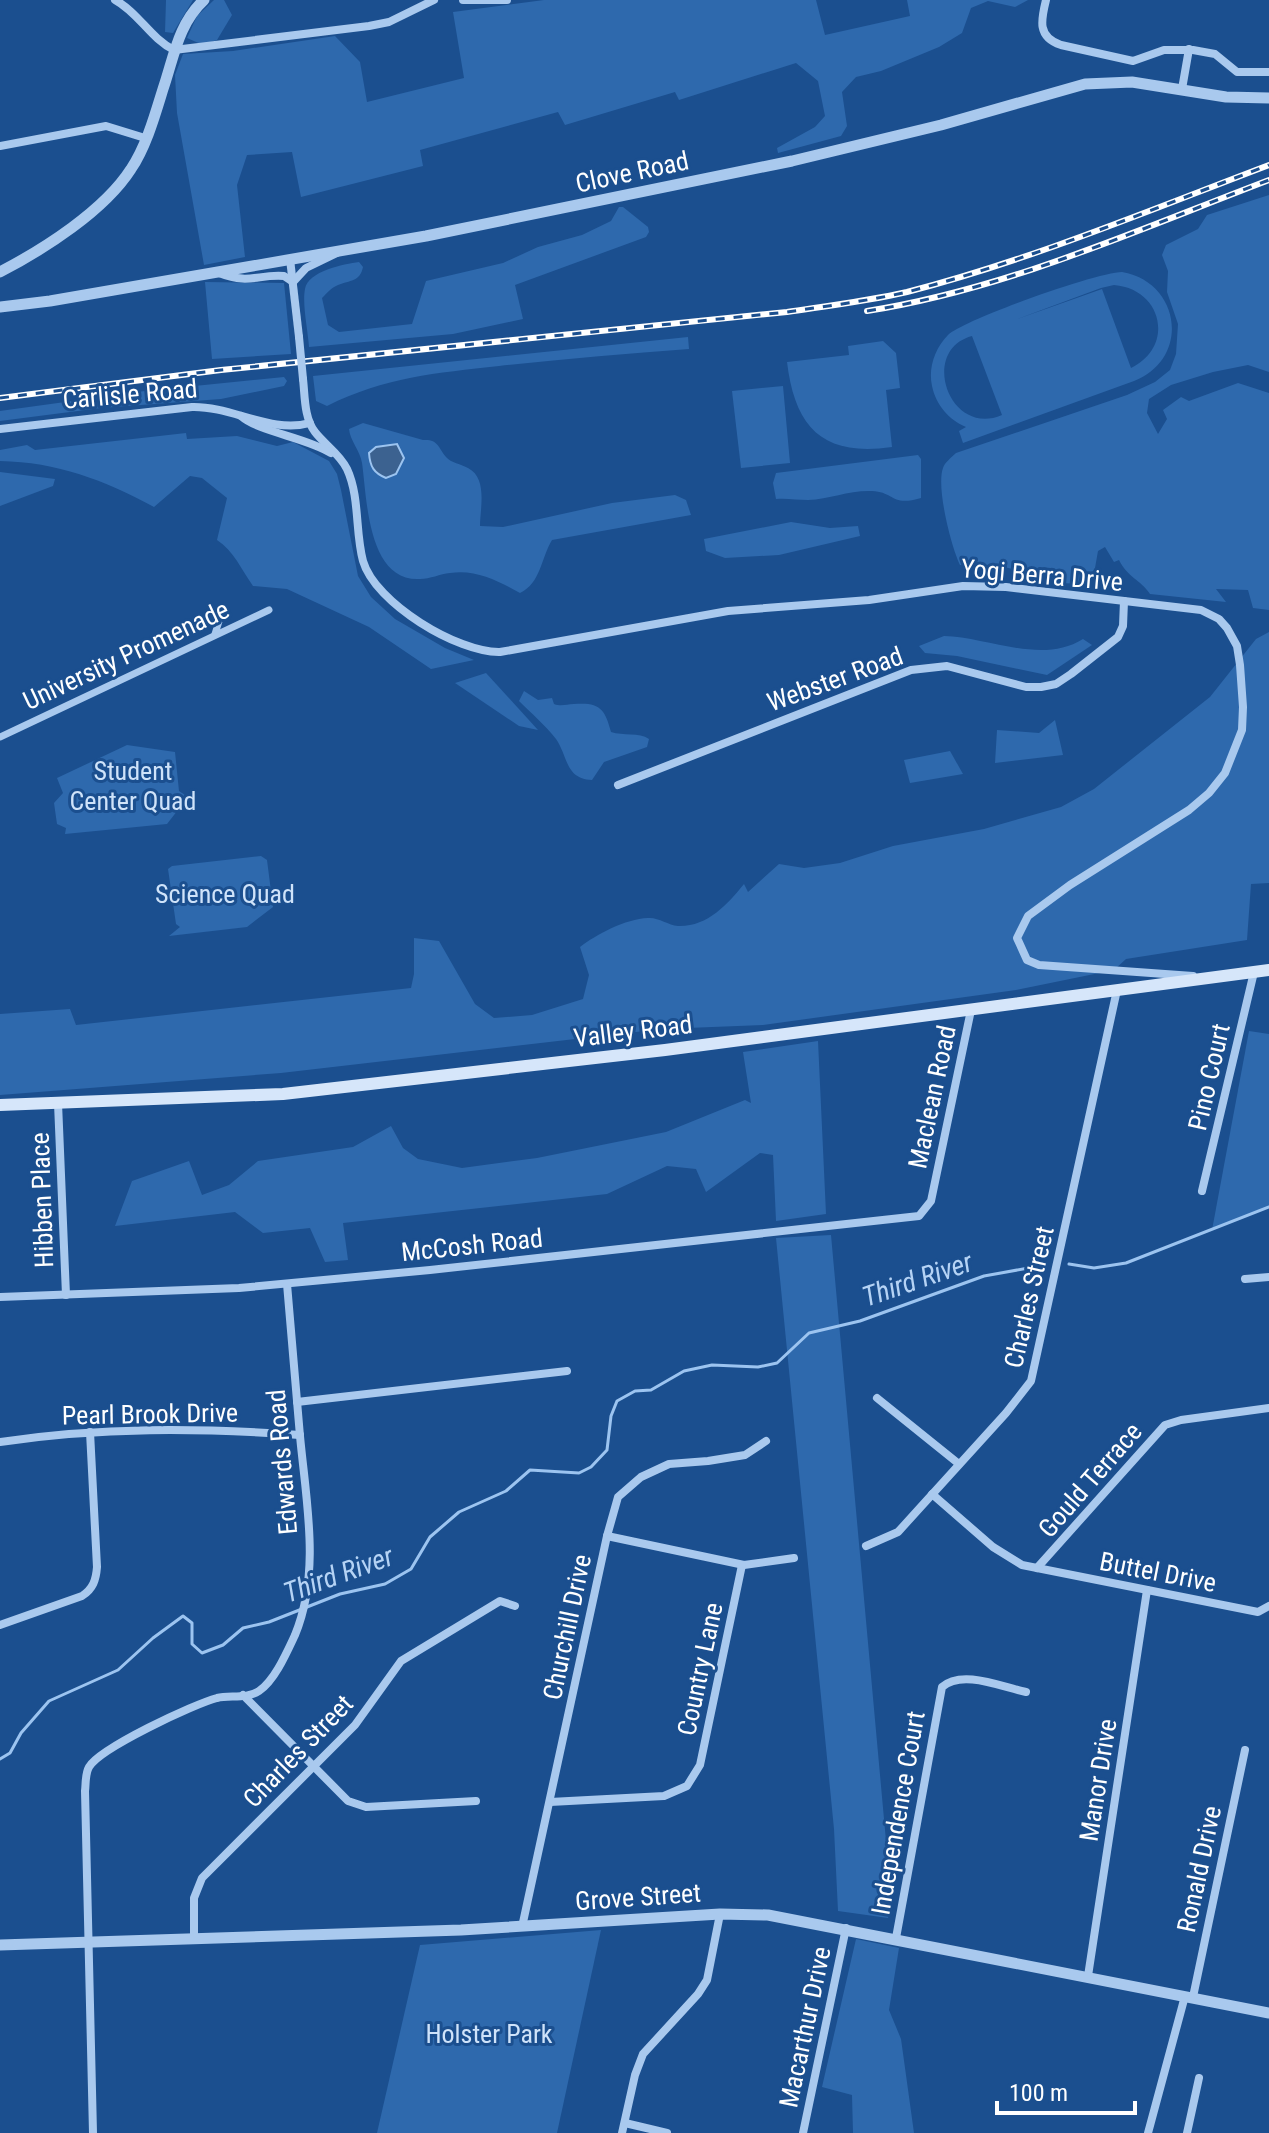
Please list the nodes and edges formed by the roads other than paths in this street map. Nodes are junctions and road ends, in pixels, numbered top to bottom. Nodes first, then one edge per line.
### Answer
1 (115, 0) edge
2 (204, 0) edge
3 (434, 0) edge
4 (463, 0) edge
5 (507, 0) edge
6 (1046, 0) edge
7 (1189, 49) junction
8 (174, 50) junction
9 (1269, 72) edge
10 (1182, 89) junction
11 (1269, 98) edge
12 (145, 138) junction
13 (0, 146) edge
14 (340, 250) junction
15 (290, 259) junction
16 (0, 272) edge
17 (215, 272) junction
18 (293, 282) junction
19 (0, 307) edge
20 (237, 413) junction
21 (310, 423) junction
22 (0, 429) edge
23 (343, 463) junction
24 (1124, 601) junction
25 (269, 610) dead end
26 (220, 618) dead end
27 (214, 635) junction
28 (0, 737) edge
29 (618, 785) dead end
30 (1269, 970) edge
31 (1254, 972) junction
32 (1211, 978) junction
33 (1117, 990) junction
34 (971, 1010) junction
35 (58, 1103) junction
36 (0, 1105) edge
37 (1202, 1191) dead end
38 (933, 1192) joint
39 (1269, 1277) edge
40 (1245, 1279) dead end
41 (287, 1284) junction
42 (66, 1295) junction
43 (0, 1297) edge
44 (567, 1371) dead end
45 (877, 1398) dead end
46 (297, 1402) junction
47 (1269, 1408) edge
48 (90, 1432) junction
49 (300, 1435) junction
50 (766, 1441) dead end
51 (0, 1442) edge
52 (959, 1464) junction
53 (932, 1494) junction
54 (607, 1536) junction
55 (866, 1546) dead end
56 (794, 1558) dead end
57 (742, 1565) junction
58 (1037, 1568) junction
59 (1147, 1590) junction
60 (515, 1606) dead end
61 (1269, 1606) edge
62 (0, 1625) edge
63 (1026, 1692) dead end
64 (243, 1695) junction
65 (1245, 1750) dead end
66 (313, 1767) junction
67 (476, 1801) dead end
68 (550, 1802) junction
69 (720, 1914) junction
70 (522, 1927) junction
71 (846, 1928) junction
72 (896, 1938) junction
73 (194, 1939) junction
74 (89, 1942) junction
75 (0, 1945) edge
76 (1088, 1976) junction
77 (1189, 1996) junction
78 (1269, 2013) edge
79 (1199, 2078) dead end
80 (624, 2128) edge
81 (93, 2133) edge
82 (667, 2133) edge
83 (803, 2133) edge
84 (1148, 2133) edge
85 (1187, 2133) edge

1 - 8 street
2 - 8 street
3 - 8 street
4 - 5 street
6 - 7 street
7 - 9 street
7 - 10 street
8 - 12 street
10 - 11 street, Clove Road
10 - 14 street, Clove Road
12 - 13 street
12 - 16 street
14 - 15 street, Clove Road
14 - 18 street
15 - 17 street, Clove Road
15 - 18 street
17 - 18 street
17 - 19 street, Clove Road
18 - 21 street, bridge
20 - 21 street, Carlisle Road
20 - 22 street, Carlisle Road
20 - 23 street
21 - 23 street, Yogi Berra Drive
23 - 24 street, Yogi Berra Drive
24 - 29 street, Webster Road
24 - 32 street, Yogi Berra Drive
25 - 27 street, University Promenade
26 - 27 street
27 - 28 street, University Promenade
30 - 31 main road, Valley Road
31 - 32 main road, Valley Road
31 - 37 street, Pino Court
32 - 33 main road, Valley Road
33 - 34 main road, Valley Road
33 - 52 street, Charles Street
34 - 35 main road, Valley Road
34 - 38 street, Maclean Road
35 - 36 main road, Valley Road
35 - 42 street, Hibben Place
38 - 41 street, McCosh Road
39 - 40 street
41 - 42 street, McCosh Road
41 - 46 street, Edwards Road
42 - 43 street, McCosh Road
44 - 46 street
45 - 52 street
46 - 49 street, Edwards Road
47 - 58 street, Gould Terrace
48 - 49 street, Pearl Brook Drive
48 - 51 street, Pearl Brook Drive
48 - 62 street
49 - 64 street, Edwards Road
50 - 54 street, Churchill Drive
52 - 53 street, Charles Street
53 - 55 street, Charles Street
53 - 58 street, Buttel Drive
54 - 57 street
54 - 68 street, Churchill Drive
56 - 57 street
57 - 68 street, Country Lane
58 - 59 street, Buttel Drive
59 - 61 street, Buttel Drive
59 - 76 street, Manor Drive
60 - 66 street, Charles Street
63 - 72 street, Independence Court
64 - 66 street
64 - 74 street, Edwards Road
65 - 77 street, Ronald Drive
66 - 67 street
66 - 73 street, Charles Street
68 - 70 street, Churchill Drive
69 - 70 street, Grove Street
69 - 71 street, Grove Street
69 - 80 street
70 - 73 street, Grove Street
71 - 72 street, Grove Street
71 - 83 street, Macarthur Drive
72 - 76 street, Grove Street
73 - 74 street, Grove Street
74 - 75 street, Grove Street
74 - 81 street
76 - 77 street, Grove Street
77 - 78 street, Grove Street
77 - 84 street, Ronald Drive
79 - 85 street
80 - 82 street

